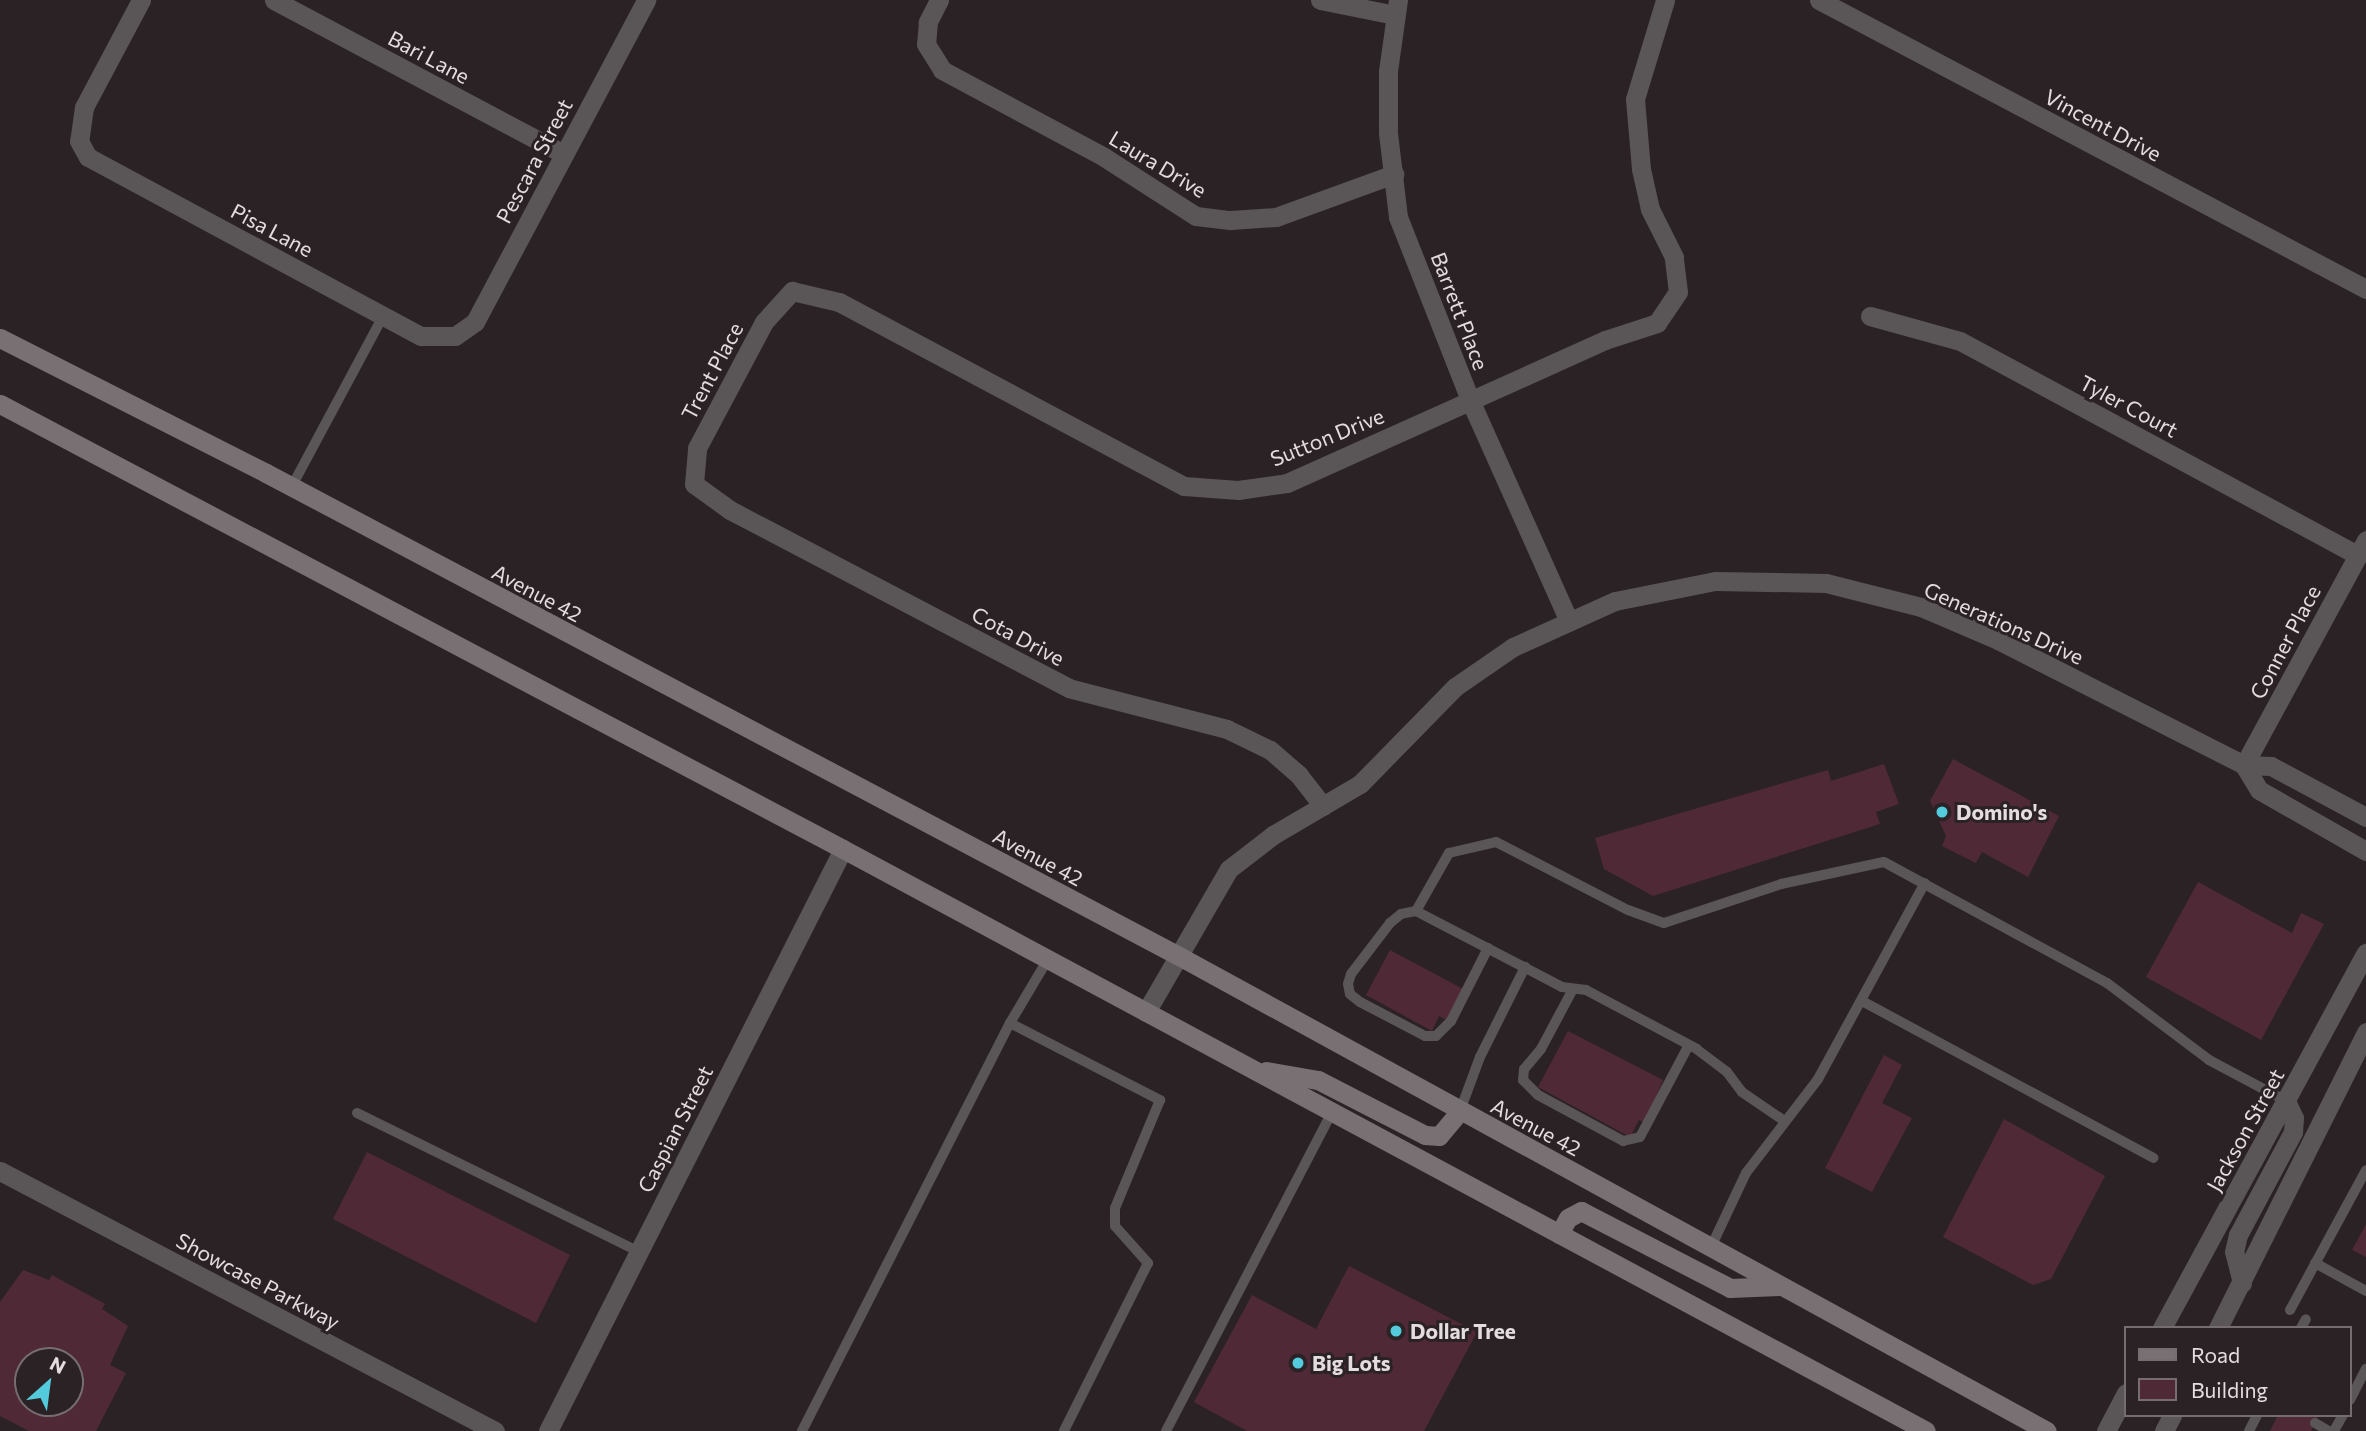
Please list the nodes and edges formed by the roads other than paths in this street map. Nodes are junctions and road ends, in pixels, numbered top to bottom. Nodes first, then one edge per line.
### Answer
1 (141, 0) edge
2 (274, 0) edge
3 (646, 0) edge
4 (939, 0) edge
5 (1320, 0) edge
6 (1665, 0) edge
7 (1819, 0) edge
8 (1397, 8) edge
9 (564, 154) junction
10 (1394, 174) junction
11 (2366, 289) edge
12 (792, 291) joint
13 (383, 316) junction
14 (1870, 316) dead end
15 (455, 336) joint
16 (0, 338) edge
17 (1470, 400) junction
18 (0, 404) edge
19 (694, 484) joint
20 (292, 486) junction
21 (2362, 547) edge
22 (1569, 621) junction
23 (2244, 765) junction
24 (1323, 806) junction
25 (2366, 817) edge
26 (843, 849) junction
27 (2366, 851) edge
28 (1925, 883) junction
29 (1416, 911) junction
30 (1488, 948) junction
31 (2366, 953) edge
32 (1178, 956) junction
33 (1048, 959) junction
34 (1525, 967) junction
35 (1573, 989) junction
36 (1862, 1001) junction
37 (1146, 1012) junction
38 (1010, 1023) junction
39 (2366, 1032) edge
40 (1689, 1045) junction
41 (1248, 1068) junction
42 (2286, 1101) junction
43 (1332, 1112) junction
44 (1460, 1112) junction
45 (357, 1113) dead end
46 (1783, 1120) junction
47 (2153, 1158) dead end
48 (2366, 1170) edge
49 (0, 1171) edge
50 (1559, 1234) junction
51 (1711, 1247) junction
52 (639, 1252) junction
53 (2315, 1263) junction
54 (2242, 1283) junction
55 (1780, 1286) junction
56 (2366, 1291) edge
57 (2290, 1310) dead end
58 (2163, 1326) edge
59 (2219, 1326) edge
60 (2366, 1369) edge
61 (2362, 1384) edge
62 (2124, 1397) edge
63 (2315, 1423) dead end
64 (495, 1431) edge
65 (548, 1431) edge
66 (802, 1431) edge
67 (1064, 1431) edge
68 (1166, 1431) edge
69 (1926, 1431) edge
70 (2047, 1431) edge
71 (2105, 1431) edge
72 (2332, 1431) edge

1 - 13 street, Pisa Lane
2 - 9 street, Bari Lane
3 - 9 street, Pescara Street
4 - 10 street, Laura Drive
5 - 8 street
6 - 17 street, Sutton Drive
7 - 11 street, Vincent Drive
8 - 10 street, Barrett Place
9 - 15 street, Pescara Street
10 - 17 street, Barrett Place
12 - 17 street, Sutton Drive
12 - 19 street, Trent Place
13 - 15 street, Pisa Lane
13 - 20 lane
14 - 21 street, Tyler Court
16 - 20 main road, Avenue 42
17 - 22 street, Barrett Place
18 - 26 main road
19 - 24 street, Cota Drive
20 - 32 main road, Avenue 42
21 - 23 street, Conner Place
22 - 23 street, Generations Drive
22 - 24 street, Generations Drive
23 - 25 street, Generations Drive
23 - 27 street, Generations Drive
24 - 32 street, Generations Drive
26 - 33 main road
26 - 52 street, Caspian Street
28 - 29 lane
28 - 36 lane
28 - 42 lane
29 - 30 lane
29 - 30 lane
30 - 34 lane
31 - 42 street, Jackson Street
32 - 37 street, Generations Drive
32 - 44 main road, Avenue 42
33 - 37 main road
33 - 38 lane
34 - 35 lane
34 - 44 lane
35 - 40 lane
35 - 40 lane
36 - 46 lane
36 - 47 lane
37 - 41 main road
38 - 66 lane
38 - 67 lane
39 - 54 street
40 - 46 lane
41 - 43 main road
41 - 44 main road
42 - 54 street
42 - 58 street, Jackson Street
43 - 50 main road
43 - 68 lane
44 - 51 main road, Avenue 42
45 - 52 lane
46 - 51 lane
48 - 53 lane
49 - 64 street, Showcase Parkway
50 - 55 main road
50 - 69 main road
51 - 55 main road, Avenue 42
52 - 65 street, Caspian Street
53 - 56 lane
53 - 57 lane
54 - 59 street
55 - 70 main road, Avenue 42
60 - 61 lane
62 - 71 street
63 - 72 lane

